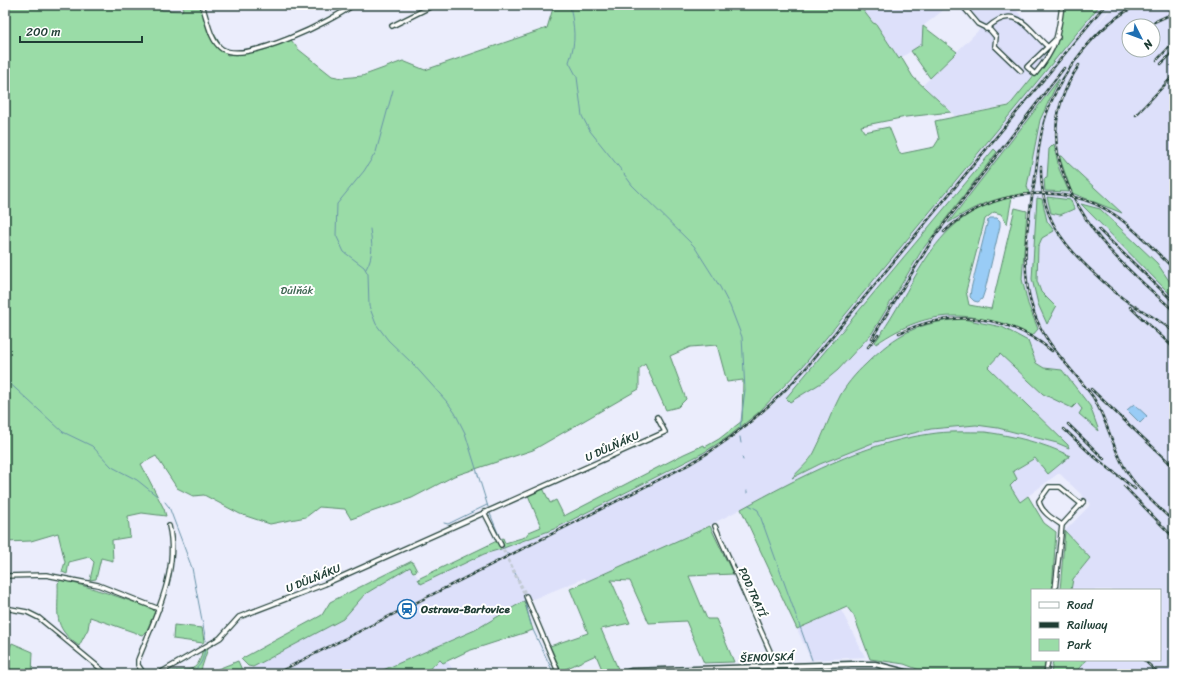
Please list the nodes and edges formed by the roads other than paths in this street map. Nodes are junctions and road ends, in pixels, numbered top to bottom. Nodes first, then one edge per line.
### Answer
1 (202, 5) edge
2 (353, 5) edge
3 (434, 5) edge
4 (962, 5) edge
5 (1062, 5) edge
6 (392, 26) dead end
7 (986, 29) junction
8 (1058, 37) junction
9 (1047, 46) junction
10 (1021, 71) dead end
11 (657, 417) dead end
12 (1084, 500) dead end
13 (1081, 504) junction
14 (484, 512) junction
15 (1062, 525) junction
16 (169, 526) dead end
17 (715, 526) dead end
18 (501, 545) tunnel mouth
19 (5, 576) edge
20 (1055, 589) edge
21 (526, 596) tunnel mouth
22 (5, 608) edge
23 (158, 609) junction
24 (1048, 661) edge
25 (776, 665) junction
26 (107, 674) edge
27 (144, 674) edge
28 (158, 674) edge
29 (559, 674) edge
30 (622, 674) edge
31 (913, 674) edge
32 (1046, 674) edge

1 - 2 street
3 - 6 street
4 - 7 street
5 - 8 street
7 - 9 street
7 - 10 street
8 - 9 street
8 - 9 street
11 - 14 street, U DŮLŇÁKU
12 - 13 street
13 - 15 street
13 - 15 street
14 - 18 street
14 - 28 street, U DŮLŇÁKU
15 - 20 street
16 - 23 street
17 - 25 street, POD TRATÍ
19 - 23 street
21 - 29 street
22 - 26 street
23 - 27 street
24 - 32 street
25 - 30 street, ŠENOVSKÁ
25 - 31 street, ŠENOVSKÁ

